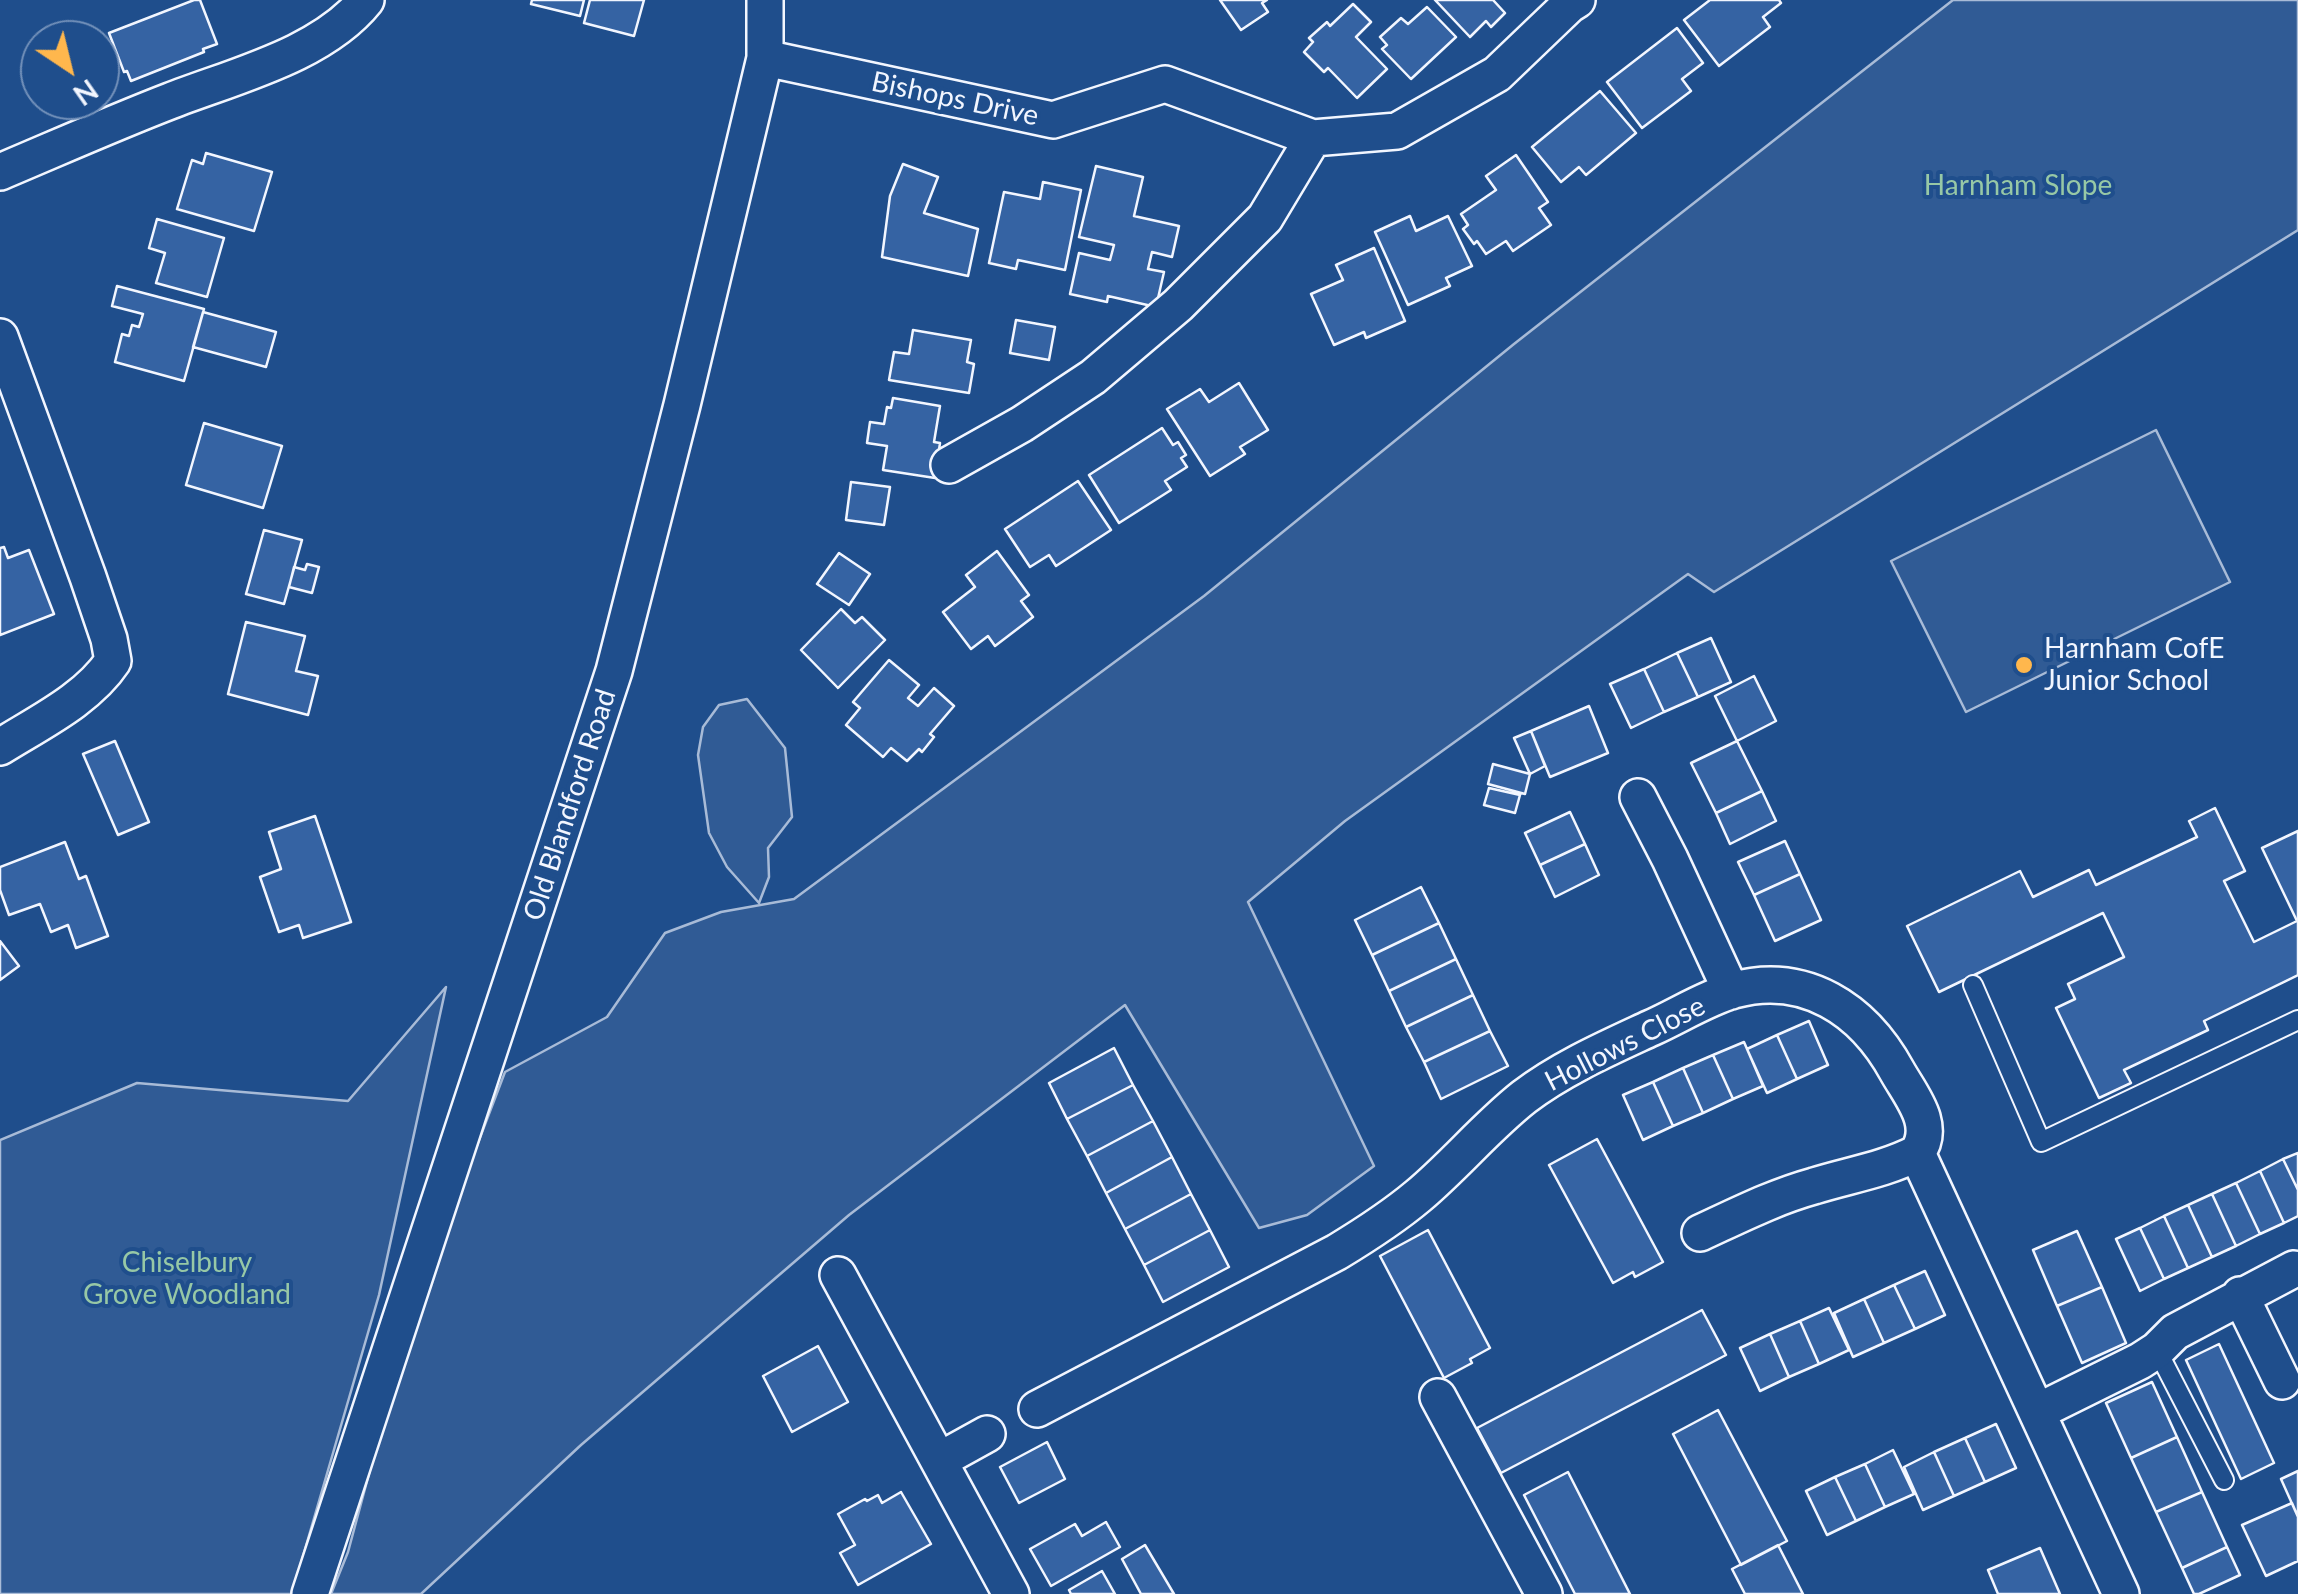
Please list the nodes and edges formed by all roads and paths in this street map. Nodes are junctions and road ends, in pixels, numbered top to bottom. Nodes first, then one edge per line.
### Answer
1 (366, 0) edge
2 (766, 0) edge
3 (1577, 0) edge
4 (765, 58) junction
5 (1312, 138) junction
6 (0, 172) edge
7 (0, 337) edge
8 (949, 465) dead end
9 (0, 748) edge
10 (1638, 797) dead end
11 (1973, 984) dead end
12 (1731, 991) junction
13 (2298, 1020) edge
14 (1917, 1153) junction
15 (1700, 1233) dead end
16 (2294, 1269) dead end
17 (838, 1275) dead end
18 (2240, 1295) junction
19 (2157, 1350) junction
20 (2282, 1381) dead end
21 (1438, 1397) dead end
22 (1037, 1410) dead end
23 (2037, 1412) junction
24 (987, 1434) dead end
25 (940, 1460) junction
26 (2224, 1480) dead end
27 (310, 1594) edge
28 (1011, 1594) edge
29 (1544, 1594) edge
30 (2120, 1594) edge

1 - 6 street
2 - 4 street, Old Blandford Road
3 - 5 street, Bishops Drive
4 - 5 street, Bishops Drive
4 - 27 street, Old Blandford Road
5 - 8 street
7 - 9 street
10 - 12 street
11 - 13 lane
12 - 14 street, Hollows Close
12 - 22 street, Hollows Close
14 - 15 street
14 - 23 street, Hollows Close
16 - 18 street
17 - 25 street
18 - 19 street
18 - 20 street
19 - 23 street
19 - 26 lane
21 - 29 street
23 - 30 street, Hollows Close
24 - 25 street
25 - 28 street

